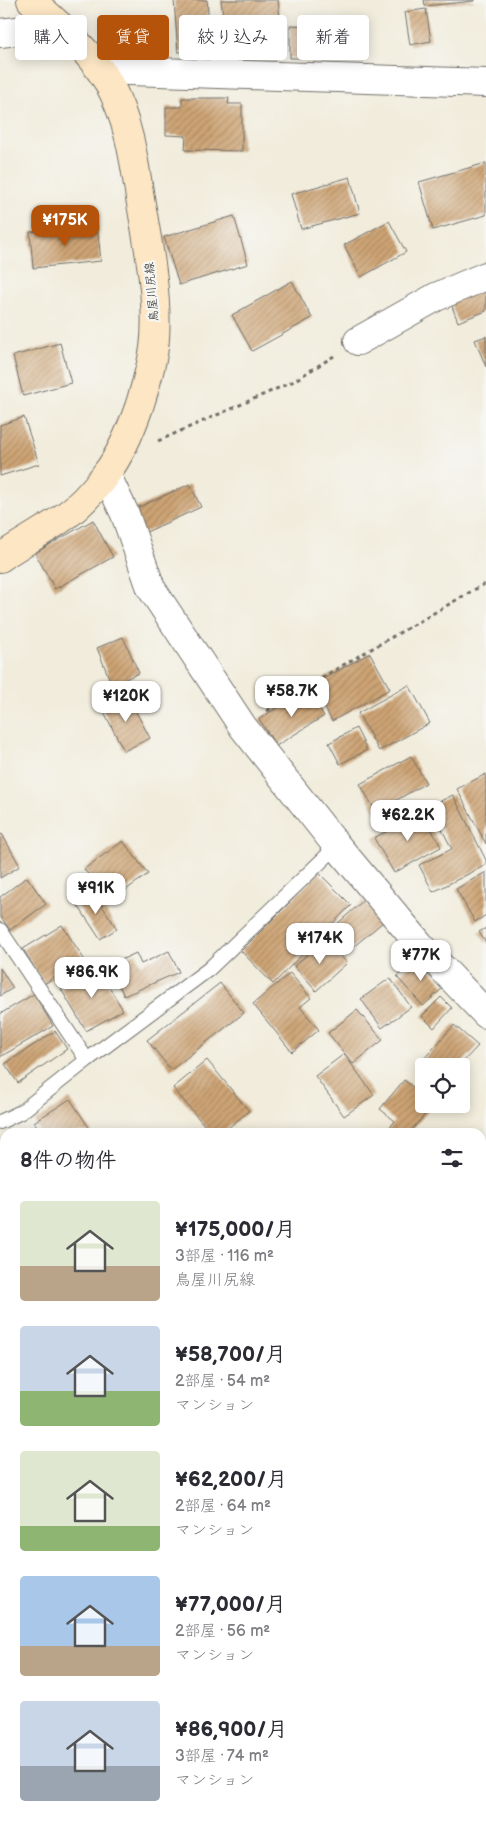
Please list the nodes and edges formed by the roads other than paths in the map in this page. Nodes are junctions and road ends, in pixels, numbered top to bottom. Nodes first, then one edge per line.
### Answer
1 (31, 0) edge
2 (48, 15) edge
3 (15, 31) edge
4 (0, 33) edge
5 (87, 54) edge
6 (100, 70) junction
7 (486, 83) edge
8 (486, 276) edge
9 (358, 341) road end
10 (112, 465) junction
11 (0, 558) edge
12 (337, 846) junction
13 (0, 930) edge
14 (486, 1014) edge
15 (87, 1060) junction
16 (0, 1122) edge

1 - 2 main road, 鳥屋川尻線
3 - 4 street
5 - 6 main road, 鳥屋川尻線
6 - 7 street
6 - 10 main road, 鳥屋川尻線
8 - 9 street
10 - 11 main road, 鳥屋川尻線
10 - 12 street
12 - 14 street
12 - 15 lane
13 - 15 lane
15 - 16 lane

